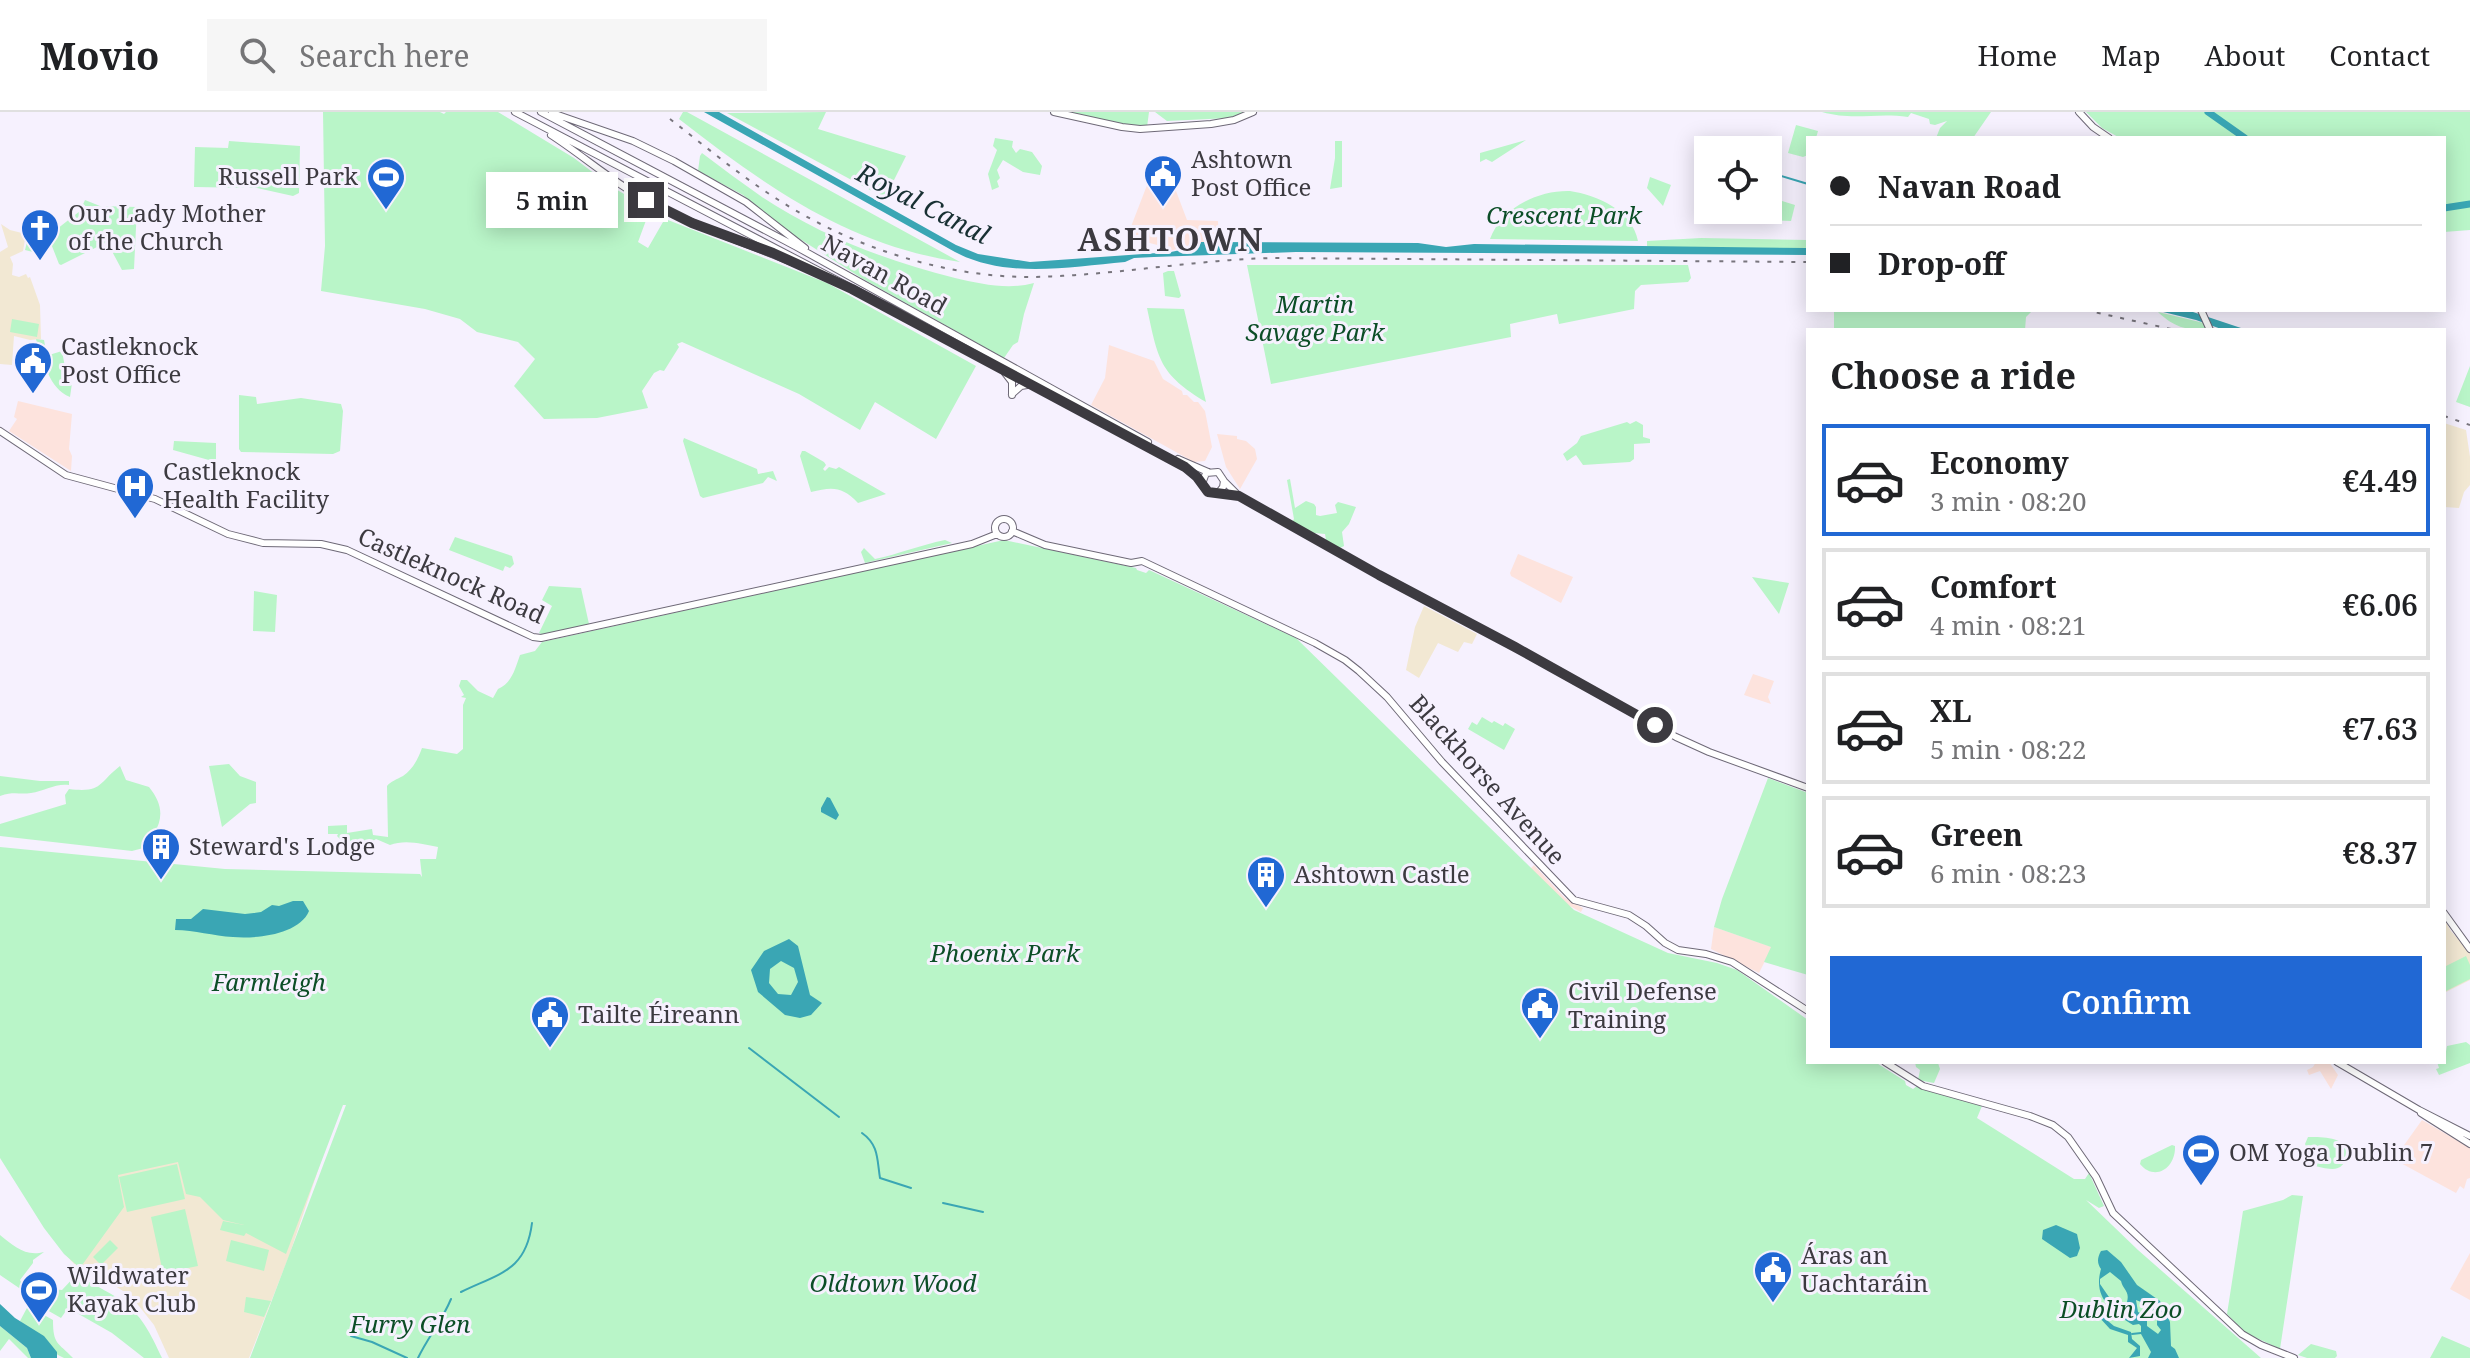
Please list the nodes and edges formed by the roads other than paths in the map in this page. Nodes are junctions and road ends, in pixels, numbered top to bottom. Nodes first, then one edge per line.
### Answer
1 (514, 112) edge
2 (541, 112) edge
3 (549, 112) edge
4 (1054, 112) edge
5 (1253, 112) edge
6 (2079, 112) edge
7 (2106, 136) edge
8 (869, 287) junction
9 (852, 289) junction
10 (992, 363) junction
11 (1033, 384) junction
12 (0, 431) edge
13 (1208, 472) junction
14 (1224, 481) junction
15 (1202, 484) junction
16 (1217, 492) junction
17 (1239, 496) junction
18 (1012, 531) junction
19 (997, 534) junction
20 (1806, 787) edge
21 (2446, 916) edge
22 (2470, 949) edge
23 (1806, 1010) edge
24 (1888, 1064) edge
25 (2340, 1064) edge
26 (2419, 1110) junction
27 (2470, 1136) edge
28 (2470, 1144) edge
29 (2294, 1358) edge

1 - 9 main road, Navan Road
1 - 9 main road
2 - 8 main road, Navan Road
3 - 8 main road
4 - 5 main road
6 - 7 main road
8 - 13 main road, Navan Road
9 - 10 main road, Navan Road
10 - 11 main road, Navan Road
10 - 11 main road
11 - 15 main road, Navan Road
12 - 19 main road, Castleknock Road
13 - 14 main road
13 - 15 main road
14 - 16 main road
14 - 17 main road
15 - 16 main road
16 - 17 main road
17 - 20 main road
18 - 19 main road
18 - 19 main road
18 - 23 main road, Blackhorse Avenue
21 - 22 main road
24 - 29 main road
25 - 26 main road
26 - 27 main road
26 - 28 main road

